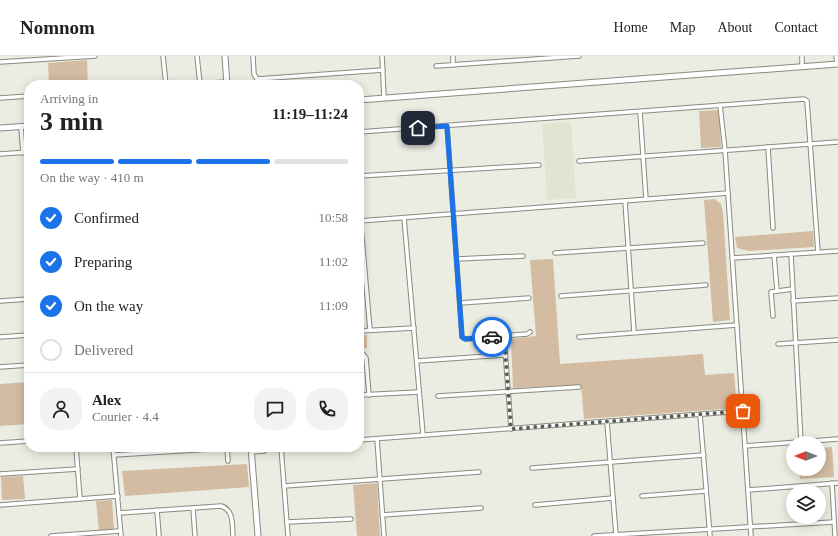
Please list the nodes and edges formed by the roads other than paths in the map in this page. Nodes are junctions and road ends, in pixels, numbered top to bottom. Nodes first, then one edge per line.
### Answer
1 (95, 56) edge
2 (163, 56) edge
3 (197, 56) edge
4 (225, 56) edge
5 (253, 56) edge
6 (382, 56) edge
7 (453, 56) edge
8 (579, 56) edge
9 (802, 56) edge
10 (836, 56) edge
11 (26, 58) edge
12 (0, 62) edge
13 (453, 64) junction
14 (837, 64) edge
15 (436, 66) dead end
16 (802, 66) junction
17 (383, 70) junction
18 (165, 80) edge
19 (200, 80) edge
20 (226, 80) edge
21 (24, 96) edge
22 (384, 97) junction
23 (0, 98) edge
24 (364, 99) edge
25 (720, 105) junction
26 (640, 112) junction
27 (21, 126) joint
28 (447, 126) junction
29 (0, 128) edge
30 (364, 132) edge
31 (838, 142) edge
32 (810, 144) junction
33 (768, 147) junction
34 (725, 150) junction
35 (23, 153) joint
36 (0, 154) edge
37 (643, 156) junction
38 (579, 161) dead end
39 (539, 165) dead end
40 (450, 171) junction
41 (364, 176) edge
42 (728, 193) junction
43 (646, 199) junction
44 (625, 201) junction
45 (453, 214) junction
46 (404, 218) junction
47 (364, 221) edge
48 (773, 228) dead end
49 (703, 243) dead end
50 (630, 248) junction
51 (838, 251) edge
52 (818, 252) junction
53 (556, 253) dead end
54 (791, 254) junction
55 (523, 256) dead end
56 (774, 256) junction
57 (732, 258) junction
58 (458, 260) junction
59 (364, 265) edge
60 (706, 285) dead end
61 (792, 289) junction
62 (632, 290) junction
63 (777, 290) junction
64 (561, 296) dead end
65 (529, 298) dead end
66 (838, 298) edge
67 (24, 300) edge
68 (793, 301) junction
69 (0, 302) edge
70 (460, 303) junction
71 (772, 316) dead end
72 (737, 325) junction
73 (414, 328) junction
74 (370, 330) junction
75 (364, 331) edge
76 (530, 332) dead end
77 (634, 332) junction
78 (24, 335) edge
79 (504, 336) junction
80 (0, 337) edge
81 (579, 337) dead end
82 (838, 340) edge
83 (795, 343) junction
84 (778, 344) dead end
85 (364, 355) edge
86 (504, 355) junction
87 (417, 361) junction
88 (24, 365) edge
89 (0, 367) edge
90 (579, 387) dead end
91 (419, 392) junction
92 (508, 392) junction
93 (364, 394) edge
94 (369, 394) junction
95 (438, 396) dead end
96 (743, 411) junction
97 (700, 414) junction
98 (607, 422) junction
99 (511, 429) junction
100 (423, 435) junction
101 (801, 436) edge
102 (377, 439) junction
103 (838, 439) edge
104 (364, 440) edge
105 (826, 440) edge
106 (24, 441) edge
107 (0, 443) edge
108 (786, 443) edge
109 (745, 446) junction
110 (76, 452) edge
111 (114, 452) edge
112 (156, 452) edge
113 (227, 452) edge
114 (251, 452) edge
115 (281, 452) edge
116 (114, 455) junction
117 (704, 455) junction
118 (228, 461) dead end
119 (611, 462) junction
120 (532, 468) dead end
121 (78, 469) junction
122 (479, 472) dead end
123 (0, 474) edge
124 (379, 478) junction
125 (838, 483) edge
126 (832, 484) junction
127 (284, 486) junction
128 (748, 490) junction
129 (706, 491) junction
130 (118, 496) junction
131 (642, 496) dead end
132 (613, 498) junction
133 (80, 499) junction
134 (0, 505) edge
135 (535, 505) dead end
136 (193, 508) junction
137 (481, 508) dead end
138 (157, 510) junction
139 (119, 513) junction
140 (382, 515) junction
141 (350, 518) dead end
142 (287, 522) junction
143 (834, 522) junction
144 (750, 526) junction
145 (709, 528) junction
146 (120, 531) junction
147 (616, 535) edge
148 (51, 536) edge
149 (121, 536) edge
150 (159, 536) edge
151 (195, 536) edge
152 (233, 536) edge
153 (258, 536) edge
154 (288, 536) edge
155 (384, 536) edge
156 (594, 536) edge
157 (710, 536) edge
158 (751, 536) edge
159 (835, 536) edge

1 - 11 street
2 - 18 street
3 - 19 street
4 - 20 street
5 - 17 street
6 - 17 street
7 - 13 street
8 - 13 street
9 - 16 street
10 - 14 street
11 - 12 street
13 - 15 street
14 - 16 street
16 - 22 street
17 - 22 street
21 - 23 street
22 - 24 street
25 - 26 street
25 - 32 street
25 - 34 street
26 - 28 street
26 - 37 street
27 - 29 street
27 - 35 street
28 - 30 street
28 - 40 street
31 - 32 street
32 - 33 street
32 - 52 street
33 - 34 street
33 - 48 street
34 - 37 street
34 - 42 street
35 - 36 street
37 - 38 street
37 - 43 street
39 - 40 street
40 - 41 street
40 - 45 street
42 - 43 street
42 - 57 street
43 - 44 street
44 - 45 street
44 - 50 street
45 - 46 street
45 - 58 street
46 - 47 street
46 - 73 street
49 - 50 street
50 - 53 street
50 - 62 street
51 - 52 street
52 - 54 street
54 - 56 street
54 - 61 street
55 - 58 street
56 - 57 street
56 - 63 street
57 - 72 street
58 - 70 street
59 - 74 street
60 - 62 street
61 - 63 street
61 - 68 street
62 - 64 street
62 - 77 street
63 - 71 street
65 - 70 street
66 - 68 street
67 - 69 street
68 - 83 street
70 - 79 street
72 - 77 street
72 - 96 street
73 - 74 street
73 - 87 street
74 - 75 street
76 - 79 street
77 - 81 street
78 - 80 street
79 - 86 street
82 - 83 street
83 - 84 street
83 - 101 street
85 - 94 street
86 - 87 street
86 - 92 street
87 - 91 street
88 - 89 street
90 - 92 street
91 - 94 street
91 - 100 street
92 - 95 street
92 - 99 street
93 - 94 street
96 - 97 street
96 - 109 street
97 - 98 street
97 - 117 street
98 - 99 street
98 - 119 street
99 - 100 street
100 - 102 street
102 - 104 street
102 - 124 street
103 - 105 street
106 - 107 street
108 - 109 street
109 - 128 street
110 - 121 street
111 - 116 street
112 - 116 street
113 - 118 street
114 - 153 street
115 - 127 street
116 - 130 street
117 - 119 street
117 - 129 street
119 - 120 street
119 - 132 street
121 - 123 street
121 - 133 street
122 - 124 street
124 - 127 street
124 - 140 street
125 - 126 street
126 - 128 street
126 - 143 street
127 - 142 street
128 - 144 street
129 - 131 street
129 - 145 street
130 - 133 street
130 - 139 street
132 - 135 street
132 - 147 street
133 - 134 street
136 - 138 street
136 - 151 street
136 - 152 street
137 - 140 street
138 - 139 street
138 - 150 street
139 - 146 street
140 - 155 street
141 - 142 street
142 - 154 street
143 - 144 street
143 - 159 street
144 - 145 street
144 - 158 street
145 - 147 street
145 - 157 street
146 - 148 street
146 - 149 street
147 - 156 street

